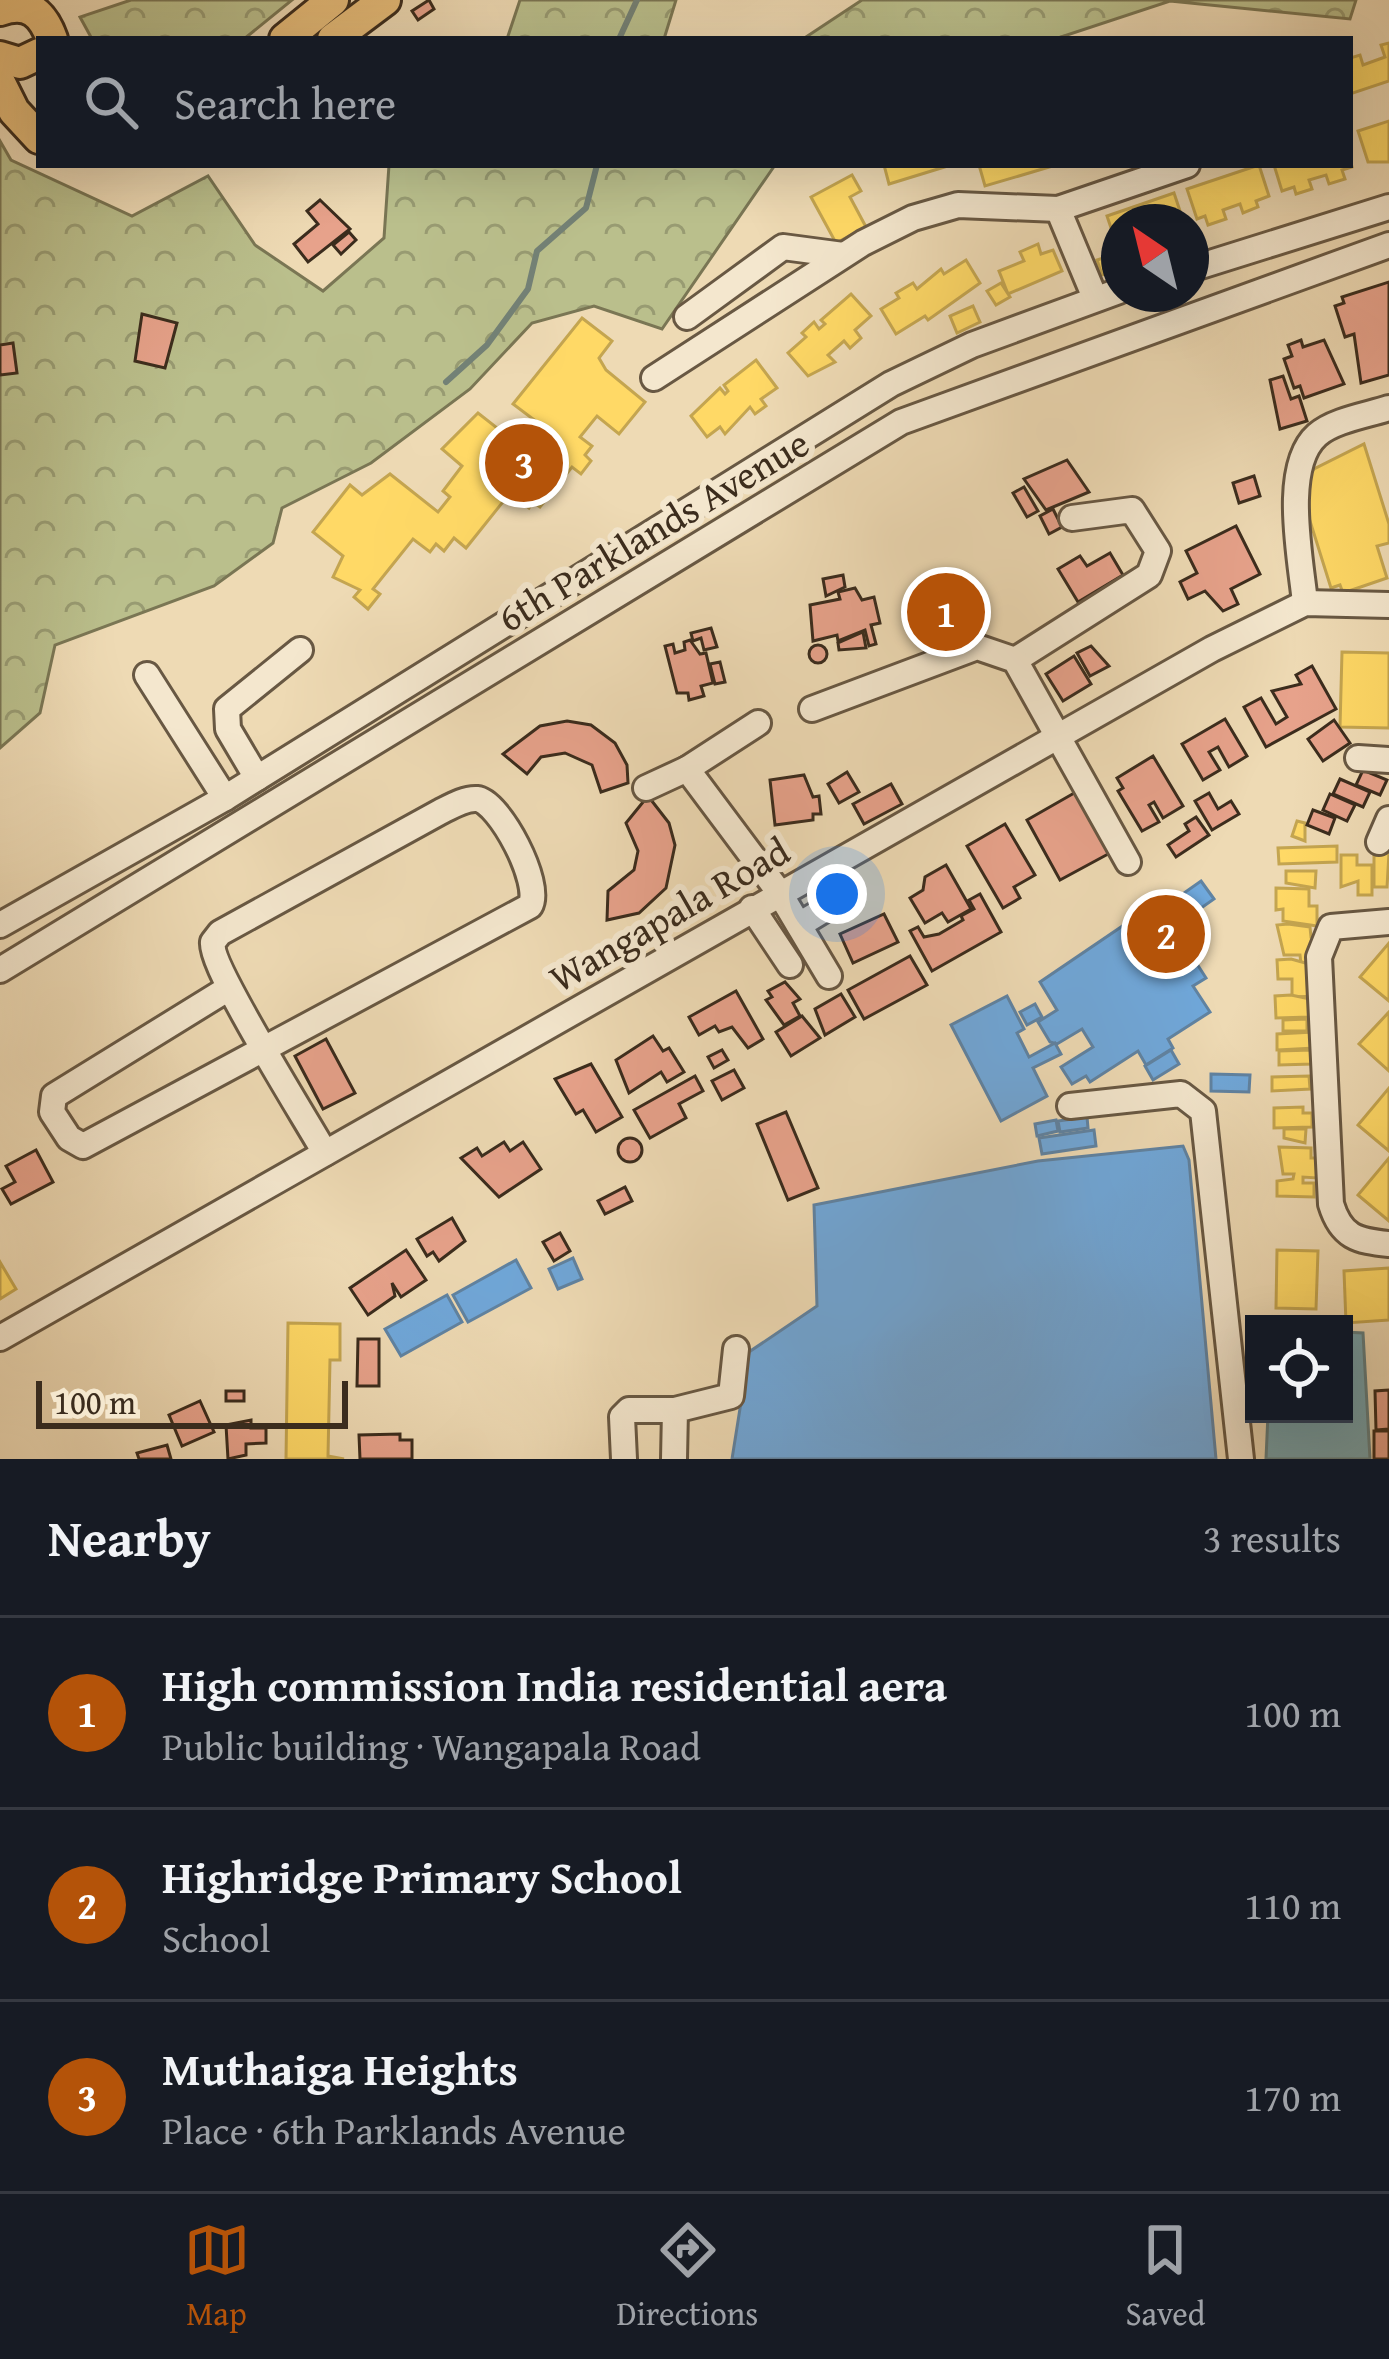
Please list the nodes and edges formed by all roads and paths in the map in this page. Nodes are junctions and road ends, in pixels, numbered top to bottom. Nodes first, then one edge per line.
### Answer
1 (333, 0) edge
2 (385, 0) edge
3 (7, 4) edge
4 (47, 30) edge
5 (289, 36) edge
6 (337, 36) edge
7 (36, 43) edge
8 (0, 58) edge
9 (0, 82) edge
10 (36, 135) edge
11 (1178, 168) edge
12 (1389, 207) edge
13 (1058, 209) junction
14 (1389, 245) edge
15 (843, 255) junction
16 (1209, 263) edge
17 (1101, 284) edge
18 (1101, 296) edge
19 (687, 317) dead end
20 (654, 378) dead end
21 (1389, 408) edge
22 (1072, 518) dead end
23 (1305, 603) junction
24 (1389, 605) edge
25 (300, 650) dead end
26 (1016, 660) junction
27 (147, 675) dead end
28 (812, 709) dead end
29 (758, 723) dead end
30 (1056, 735) junction
31 (1358, 758) dead end
32 (1389, 760) edge
33 (687, 769) junction
34 (257, 778) junction
35 (646, 788) dead end
36 (225, 798) junction
37 (1128, 862) dead end
38 (779, 892) junction
39 (845, 897) dead end
40 (752, 908) junction
41 (1389, 922) edge
42 (0, 925) edge
43 (799, 925) junction
44 (790, 965) dead end
45 (0, 970) edge
46 (829, 976) dead end
47 (229, 988) junction
48 (267, 1049) junction
49 (1070, 1106) dead end
50 (325, 1153) junction
51 (1389, 1244) edge
52 (0, 1338) edge
53 (736, 1349) dead end
54 (675, 1410) junction
55 (624, 1459) edge
56 (674, 1459) edge
57 (1241, 1459) edge

1 - 5 main road
2 - 6 main road
3 - 4 main road
7 - 8 main road
9 - 10 main road
11 - 13 street
12 - 16 street
13 - 15 street
13 - 17 street
14 - 45 street, 6th Parklands Avenue
15 - 19 street
15 - 20 street
18 - 34 street, 6th Parklands Avenue
21 - 23 street
22 - 26 street
23 - 24 street, Wangapala Road
23 - 30 street, Wangapala Road
25 - 34 street
26 - 28 street
26 - 30 street
27 - 36 street
29 - 33 street
30 - 37 street
30 - 38 street, Wangapala Road
31 - 32 street
33 - 35 street
33 - 38 street
34 - 36 street, 6th Parklands Avenue
36 - 42 street, 6th Parklands Avenue
38 - 40 street, Wangapala Road
38 - 43 street
39 - 43 street
40 - 44 street
40 - 50 street, Wangapala Road
41 - 51 street
43 - 46 street
47 - 48 street
47 - 48 street
47 - 48 street
48 - 50 street
49 - 57 street
50 - 52 street, Wangapala Road
53 - 54 street
54 - 55 street
54 - 56 street

